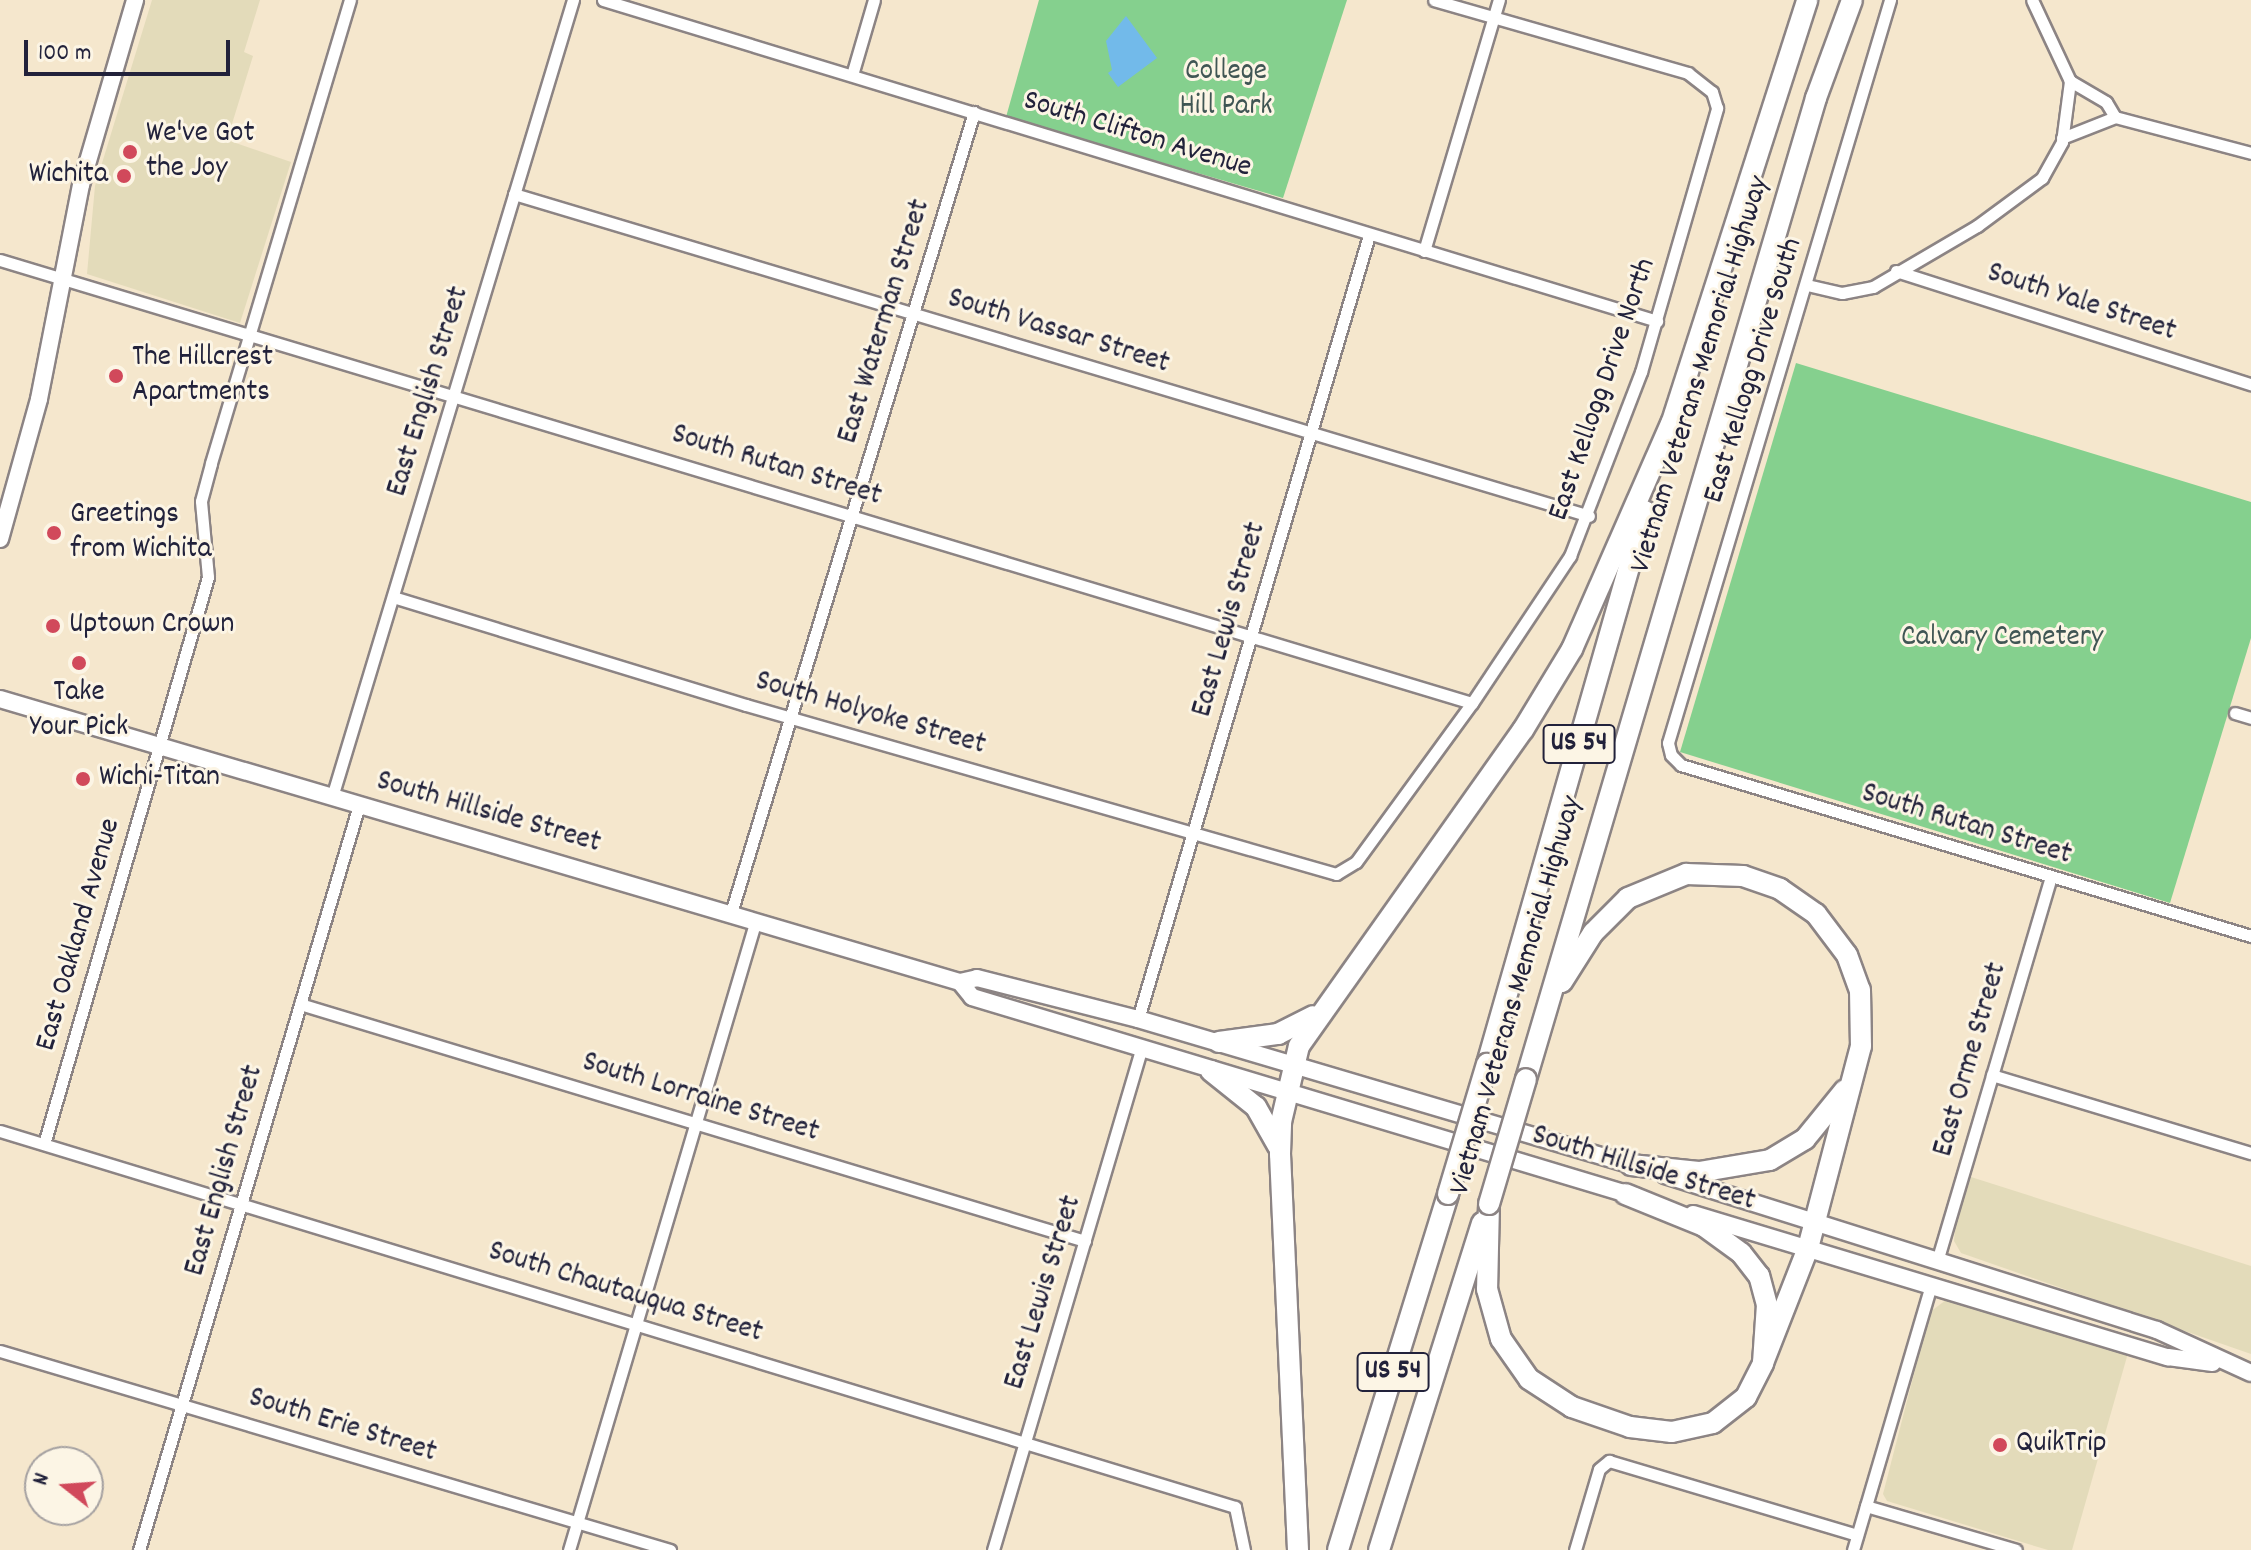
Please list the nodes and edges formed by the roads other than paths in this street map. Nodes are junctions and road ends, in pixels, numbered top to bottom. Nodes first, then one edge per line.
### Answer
1 (135, 0) edge
2 (350, 0) edge
3 (573, 0) edge
4 (603, 0) edge
5 (874, 0) edge
6 (1434, 0) edge
7 (1499, 0) edge
8 (1807, 0) edge
9 (1852, 0) edge
10 (1890, 0) edge
11 (2032, 0) edge
12 (1494, 17) junction
13 (852, 75) junction
14 (2070, 81) junction
15 (974, 112) junction
16 (2115, 117) junction
17 (2062, 138) junction
18 (2251, 153) edge
19 (514, 194) junction
20 (1369, 235) junction
21 (1424, 251) junction
22 (0, 260) edge
23 (1896, 271) junction
24 (64, 279) junction
25 (1807, 285) junction
26 (913, 315) junction
27 (1657, 321) junction
28 (252, 334) junction
29 (2251, 384) edge
30 (454, 395) junction
31 (1671, 423) junction
32 (1310, 434) junction
33 (852, 516) junction
34 (1589, 516) junction
35 (0, 539) edge
36 (393, 597) junction
37 (1251, 636) junction
38 (0, 699) edge
39 (1472, 703) junction
40 (2235, 713) dead end
41 (791, 718) junction
42 (2251, 718) edge
43 (159, 746) junction
44 (1671, 755) joint
45 (332, 797) junction
46 (359, 805) junction
47 (1192, 835) junction
48 (1336, 874) joint
49 (2051, 877) junction
50 (731, 913) junction
51 (756, 920) junction
52 (2251, 936) edge
53 (960, 982) junction
54 (300, 1004) junction
55 (1548, 1006) junction
56 (1319, 1011) junction
57 (1138, 1019) junction
58 (1219, 1042) junction
59 (1141, 1050) junction
60 (1296, 1065) junction
61 (1855, 1069) junction
62 (1211, 1071) junction
63 (1992, 1075) junction
64 (1291, 1094) junction
65 (695, 1122) junction
66 (0, 1131) edge
67 (44, 1144) junction
68 (2251, 1153) edge
69 (1280, 1154) junction
70 (1631, 1165) junction
71 (1625, 1194) junction
72 (242, 1203) junction
73 (1489, 1204) junction
74 (1816, 1220) junction
75 (1085, 1241) junction
76 (1808, 1248) junction
77 (1938, 1258) junction
78 (1930, 1288) junction
79 (636, 1322) junction
80 (0, 1351) edge
81 (1763, 1363) junction
82 (2226, 1365) junction
83 (2251, 1373) edge
84 (182, 1404) junction
85 (1025, 1442) junction
86 (1866, 1506) junction
87 (578, 1523) junction
88 (1857, 1535) junction
89 (139, 1550) edge
90 (569, 1550) edge
91 (670, 1550) edge
92 (993, 1550) edge
93 (1244, 1550) edge
94 (1298, 1550) edge
95 (1338, 1550) edge
96 (1379, 1550) edge
97 (1575, 1550) edge
98 (1853, 1550) edge
99 (2016, 1550) edge

1 - 24 main road
2 - 28 street, East Oakland Avenue
3 - 19 street, East English Street
4 - 13 street, South Clifton Avenue
5 - 13 street
6 - 12 street
7 - 12 street
8 - 31 highway, Vietnam Veterans Memorial Highway / US 54
9 - 55 highway, Vietnam Veterans Memorial Highway / US 54
10 - 25 street, East Kellogg Drive South
11 - 14 street
12 - 21 street
12 - 27 street, East Kellogg Drive North
13 - 15 street, South Clifton Avenue
14 - 16 street
14 - 17 street
15 - 20 street, South Clifton Avenue
15 - 26 street, East Waterman Street
16 - 17 street
16 - 18 street
17 - 23 street
19 - 26 street, South Vassar Street
19 - 30 street, East English Street
20 - 21 street, South Clifton Avenue
20 - 32 street, East Lewis Street
21 - 27 street, South Clifton Avenue
22 - 24 street, South Rutan Street
23 - 25 street
23 - 29 street, South Yale Street
24 - 28 street, South Rutan Street
24 - 35 main road
25 - 44 street, East Kellogg Drive South
26 - 32 street, South Vassar Street
26 - 33 street, East Waterman Street
27 - 34 street, East Kellogg Drive North
28 - 30 street, South Rutan Street
28 - 43 street, East Oakland Avenue
30 - 33 street, South Rutan Street
30 - 36 street, East English Street
31 - 56 highway
31 - 95 highway, Vietnam Veterans Memorial Highway / US 54, bridge
32 - 34 street, South Vassar Street
32 - 37 street, East Lewis Street
33 - 37 street, South Rutan Street
33 - 41 street, East Waterman Street
34 - 39 street, East Kellogg Drive North
36 - 41 street, South Holyoke Street
36 - 45 street, East English Street
37 - 39 street, South Rutan Street
37 - 47 street, East Lewis Street
38 - 43 main road, South Hillside Street
39 - 48 street, East Kellogg Drive North
40 - 42 street
41 - 47 street, South Holyoke Street
41 - 50 street, East Waterman Street
43 - 45 main road, South Hillside Street
43 - 67 street, East Oakland Avenue
44 - 49 street, South Rutan Street
45 - 46 main road, South Hillside Street
46 - 50 main road, South Hillside Street
46 - 54 street, East English Street
47 - 48 street, South Holyoke Street
47 - 57 street, East Lewis Street
49 - 52 street, South Rutan Street
49 - 63 street, East Orme Street
50 - 51 main road, South Hillside Street
51 - 53 main road, South Hillside Street
51 - 65 street
53 - 57 main road, South Hillside Street
53 - 59 main road, South Hillside Street
54 - 65 street, South Lorraine Street
54 - 72 street, East English Street
55 - 61 highway
55 - 73 highway, Vietnam Veterans Memorial Highway / US 54, bridge
56 - 58 highway
56 - 60 highway
57 - 58 main road, South Hillside Street
58 - 60 main road, South Hillside Street
59 - 62 main road, South Hillside Street
59 - 75 street, East Lewis Street
60 - 64 highway
60 - 70 main road, South Hillside Street
61 - 70 highway
61 - 74 highway
62 - 64 main road, South Hillside Street
62 - 69 highway
63 - 68 street
63 - 77 street, East Orme Street
64 - 69 highway
64 - 71 main road, South Hillside Street
65 - 75 street, South Lorraine Street
65 - 79 street
66 - 67 street, South Chautauqua Street
67 - 72 street, South Chautauqua Street
69 - 94 highway
70 - 74 main road, South Hillside Street
71 - 76 main road, South Hillside Street
71 - 81 highway
72 - 79 street, South Chautauqua Street
72 - 84 street, East English Street
73 - 81 highway
73 - 96 highway, Vietnam Veterans Memorial Highway / US 54
74 - 76 highway
74 - 77 main road, South Hillside Street
75 - 85 street, East Lewis Street
76 - 78 main road, South Hillside Street
76 - 81 highway
77 - 82 main road, South Hillside Street
78 - 82 main road, South Hillside Street
78 - 86 street
79 - 85 street, South Chautauqua Street
79 - 87 street
80 - 84 street, South Erie Street
82 - 83 main road, South Hillside Street
84 - 87 street, South Erie Street
84 - 89 street, East English Street
85 - 92 street, East Lewis Street
85 - 93 street, South Chautauqua Street
86 - 88 street
86 - 99 street
87 - 90 street
87 - 91 street, South Erie Street
88 - 97 street
88 - 98 street

